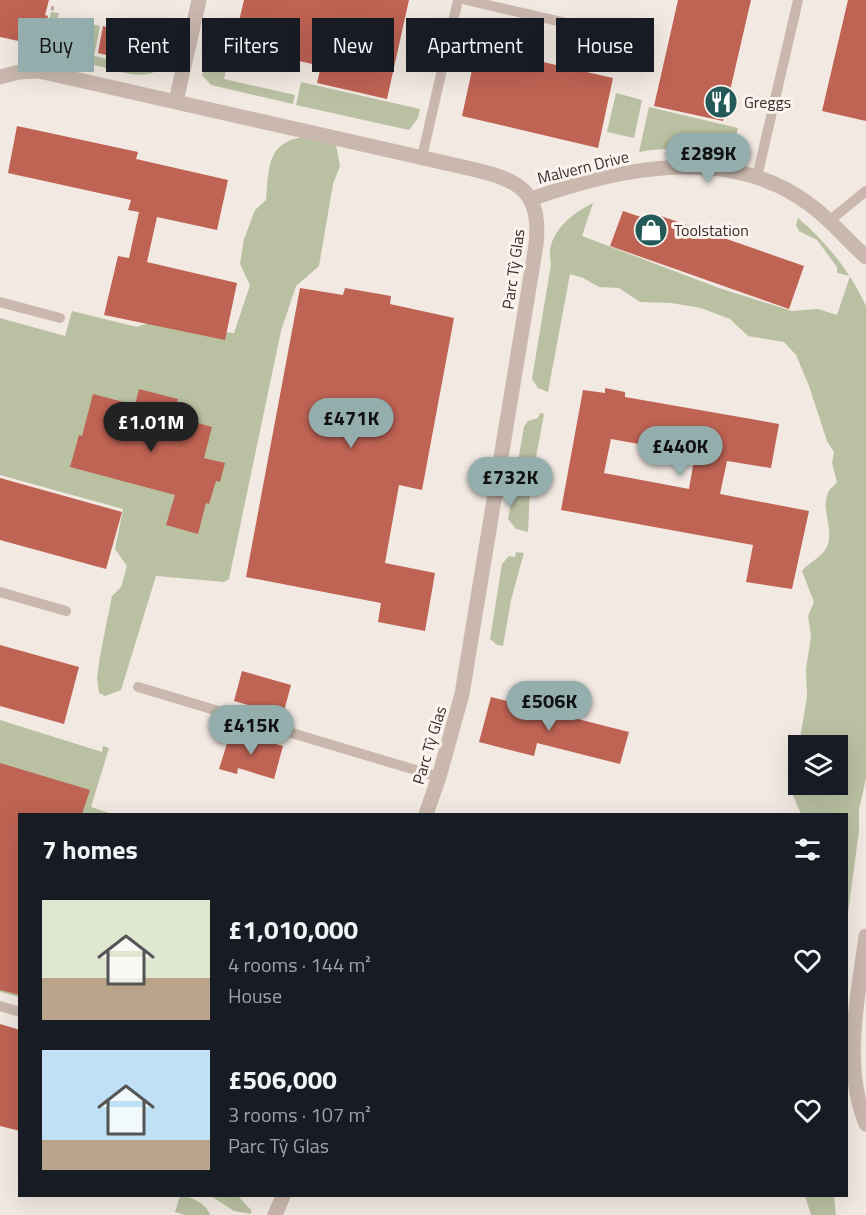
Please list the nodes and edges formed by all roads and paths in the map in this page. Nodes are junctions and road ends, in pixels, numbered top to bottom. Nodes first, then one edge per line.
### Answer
1 (199, 0) edge
2 (458, 0) edge
3 (466, 0) edge
4 (798, 0) edge
5 (556, 21) edge
6 (0, 77) edge
7 (176, 102) junction
8 (422, 157) junction
9 (757, 177) junction
10 (866, 190) edge
11 (531, 199) junction
12 (830, 220) junction
13 (866, 257) edge
14 (0, 302) edge
15 (60, 318) dead end
16 (0, 592) edge
17 (66, 611) dead end
18 (138, 687) dead end
19 (439, 777) junction
20 (426, 813) edge
21 (866, 936) edge
22 (864, 968) edge
23 (0, 1006) edge
24 (18, 1011) edge
25 (866, 1124) edge
26 (283, 1197) edge
27 (275, 1215) edge

1 - 7 street
2 - 8 lane
3 - 5 lane
4 - 9 lane
6 - 7 street
7 - 8 street
8 - 11 street
9 - 11 street, Malvern Drive
9 - 12 street, Malvern Drive
10 - 12 lane
11 - 19 street, Parc Tŷ Glas
12 - 13 street, Malvern Drive
14 - 15 lane
16 - 17 lane
18 - 19 lane
19 - 20 street, Parc Tŷ Glas
21 - 22 street
22 - 25 street
23 - 24 lane
26 - 27 street

